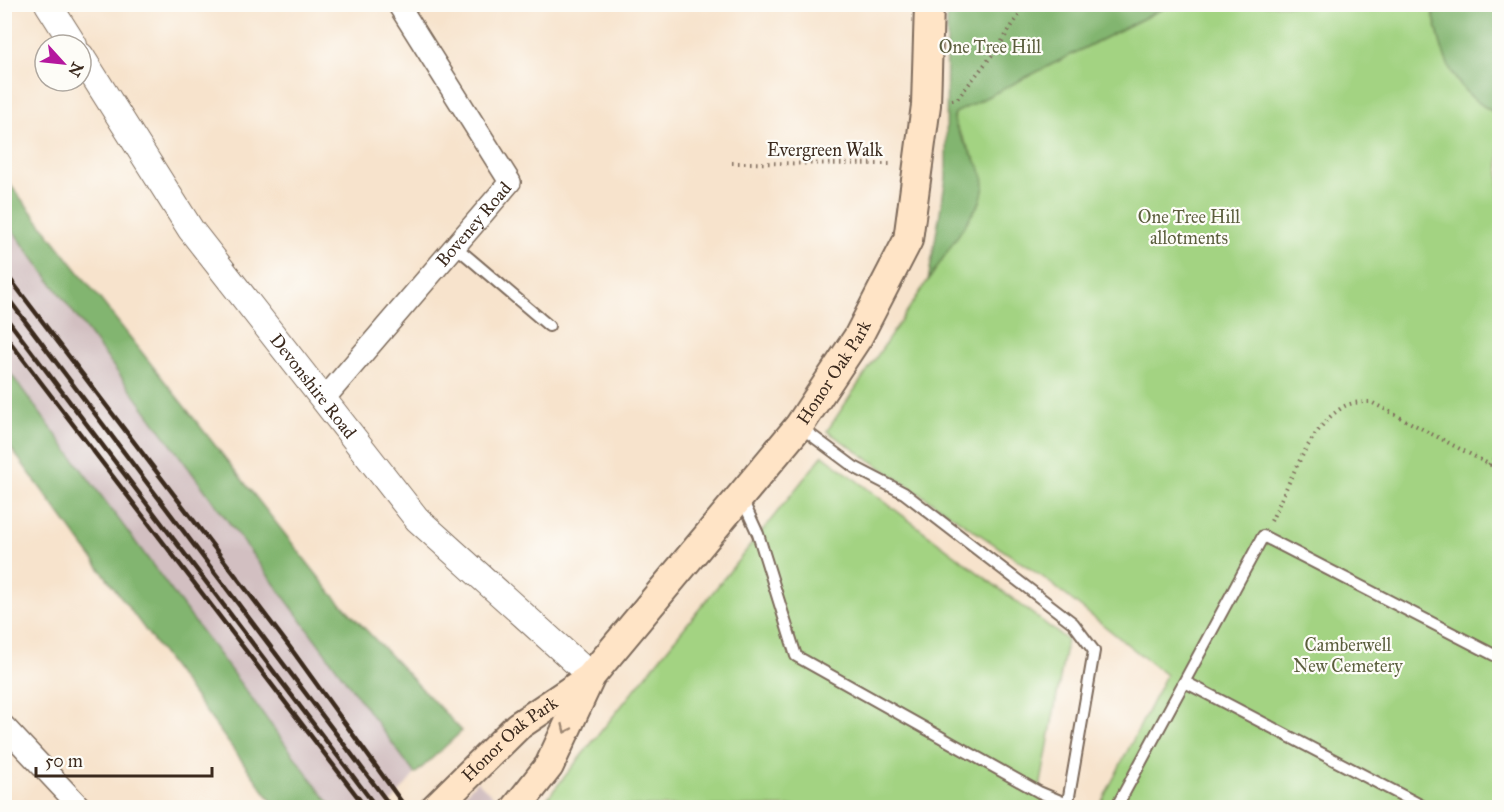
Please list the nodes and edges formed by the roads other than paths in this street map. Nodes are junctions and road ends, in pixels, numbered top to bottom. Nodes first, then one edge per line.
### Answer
1 (48, 4) edge
2 (398, 4) edge
3 (929, 4) edge
4 (66, 33) edge
5 (93, 75) edge
6 (455, 246) junction
7 (549, 326) dead end
8 (324, 399) junction
9 (799, 426) junction
10 (740, 496) junction
11 (1500, 658) edge
12 (591, 676) junction
13 (1185, 682) junction
14 (4, 726) edge
15 (1072, 805) edge
16 (81, 807) edge
17 (435, 807) edge
18 (516, 807) edge
19 (1116, 807) edge
20 (1426, 807) edge

1 - 4 street
2 - 6 street, Boveney Road
3 - 9 main road, Honor Oak Park
5 - 8 street, Devonshire Road
6 - 7 lane
6 - 8 street, Boveney Road
8 - 12 street, Devonshire Road
9 - 10 main road, Honor Oak Park
9 - 15 lane
10 - 12 main road, Honor Oak Park
10 - 15 lane
11 - 13 lane
12 - 17 main road, Honor Oak Park
12 -> 18 main road, Honor Oak Park
13 - 19 lane
13 - 20 lane
14 - 16 street

